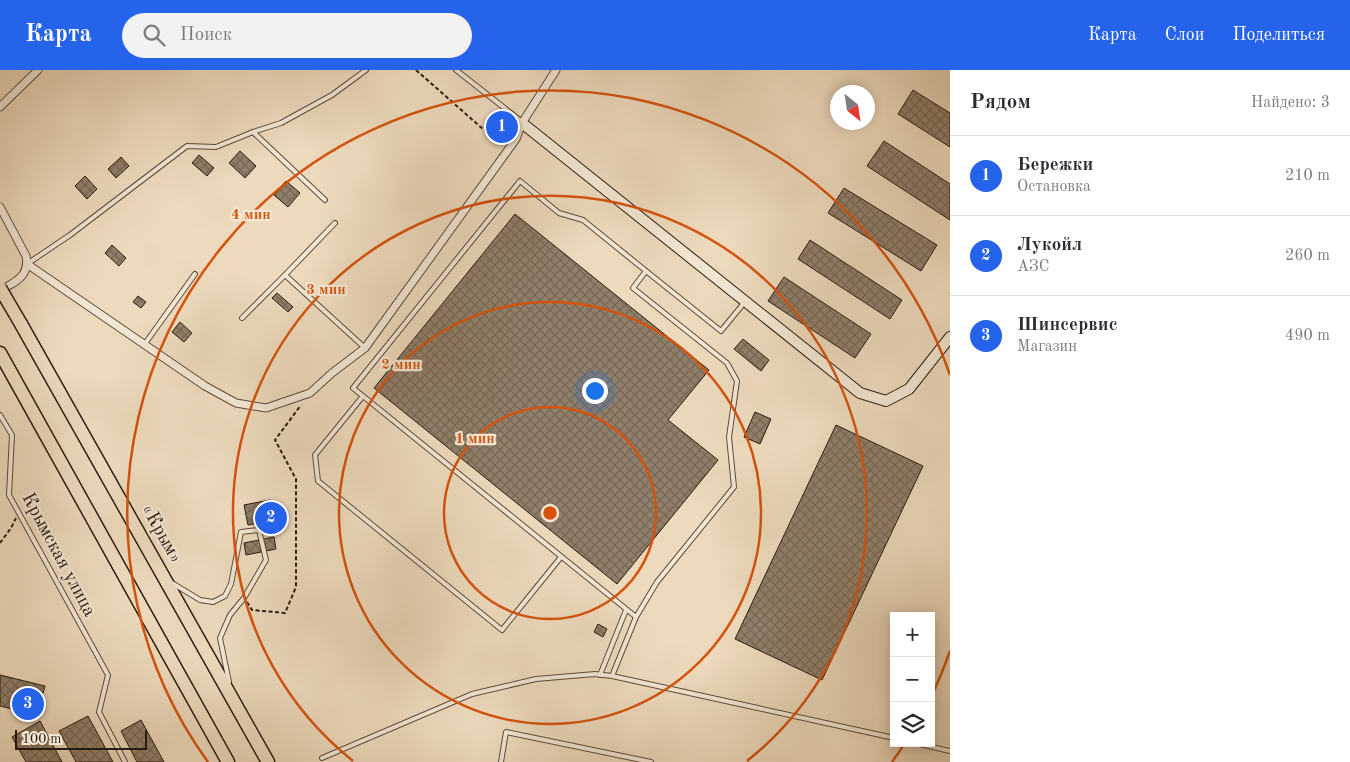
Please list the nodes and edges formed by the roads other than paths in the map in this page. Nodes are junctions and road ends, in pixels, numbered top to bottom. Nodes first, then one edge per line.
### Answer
1 (38, 70) edge
2 (366, 70) edge
3 (456, 70) edge
4 (556, 70) edge
5 (0, 106) edge
6 (522, 123) junction
7 (253, 132) junction
8 (325, 200) dead end
9 (0, 207) edge
10 (335, 222) dead end
11 (27, 264) junction
12 (646, 271) junction
13 (195, 274) dead end
14 (284, 274) junction
15 (4, 287) edge
16 (745, 301) junction
17 (242, 318) dead end
18 (950, 337) edge
19 (144, 345) junction
20 (365, 348) junction
21 (0, 353) edge
22 (363, 396) junction
23 (0, 415) edge
24 (561, 557) junction
25 (164, 578) junction
26 (626, 610) junction
27 (636, 617) junction
28 (600, 675) junction
29 (612, 676) junction
30 (231, 697) junction
31 (890, 737) edge
32 (932, 747) edge
33 (950, 751) edge
34 (322, 758) dead end
35 (125, 762) edge
36 (228, 762) edge
37 (268, 762) edge
38 (501, 762) edge
39 (650, 762) edge

1 - 5 street
2 - 7 lane
3 - 6 lane
4 - 6 street
6 - 16 street
6 - 20 street
7 - 8 lane
7 - 11 lane
9 - 11 street
10 - 14 lane
11 - 15 street
11 - 19 street
12 - 16 lane
12 - 22 lane
12 - 27 lane
13 - 19 lane
14 - 17 lane
14 - 20 lane
15 - 25 highway, «Крым», bridge
16 - 18 street
19 - 20 street
21 - 36 highway
22 - 24 lane
22 - 24 lane
23 - 35 lane, Крымская улица
24 - 26 lane
25 - 30 highway, «Крым»
25 - 30 lane
26 - 27 lane
26 - 28 lane
27 - 29 lane
28 - 29 lane
28 - 34 lane
29 - 31 lane
30 - 37 highway, «Крым»
32 - 33 lane
38 - 39 lane

